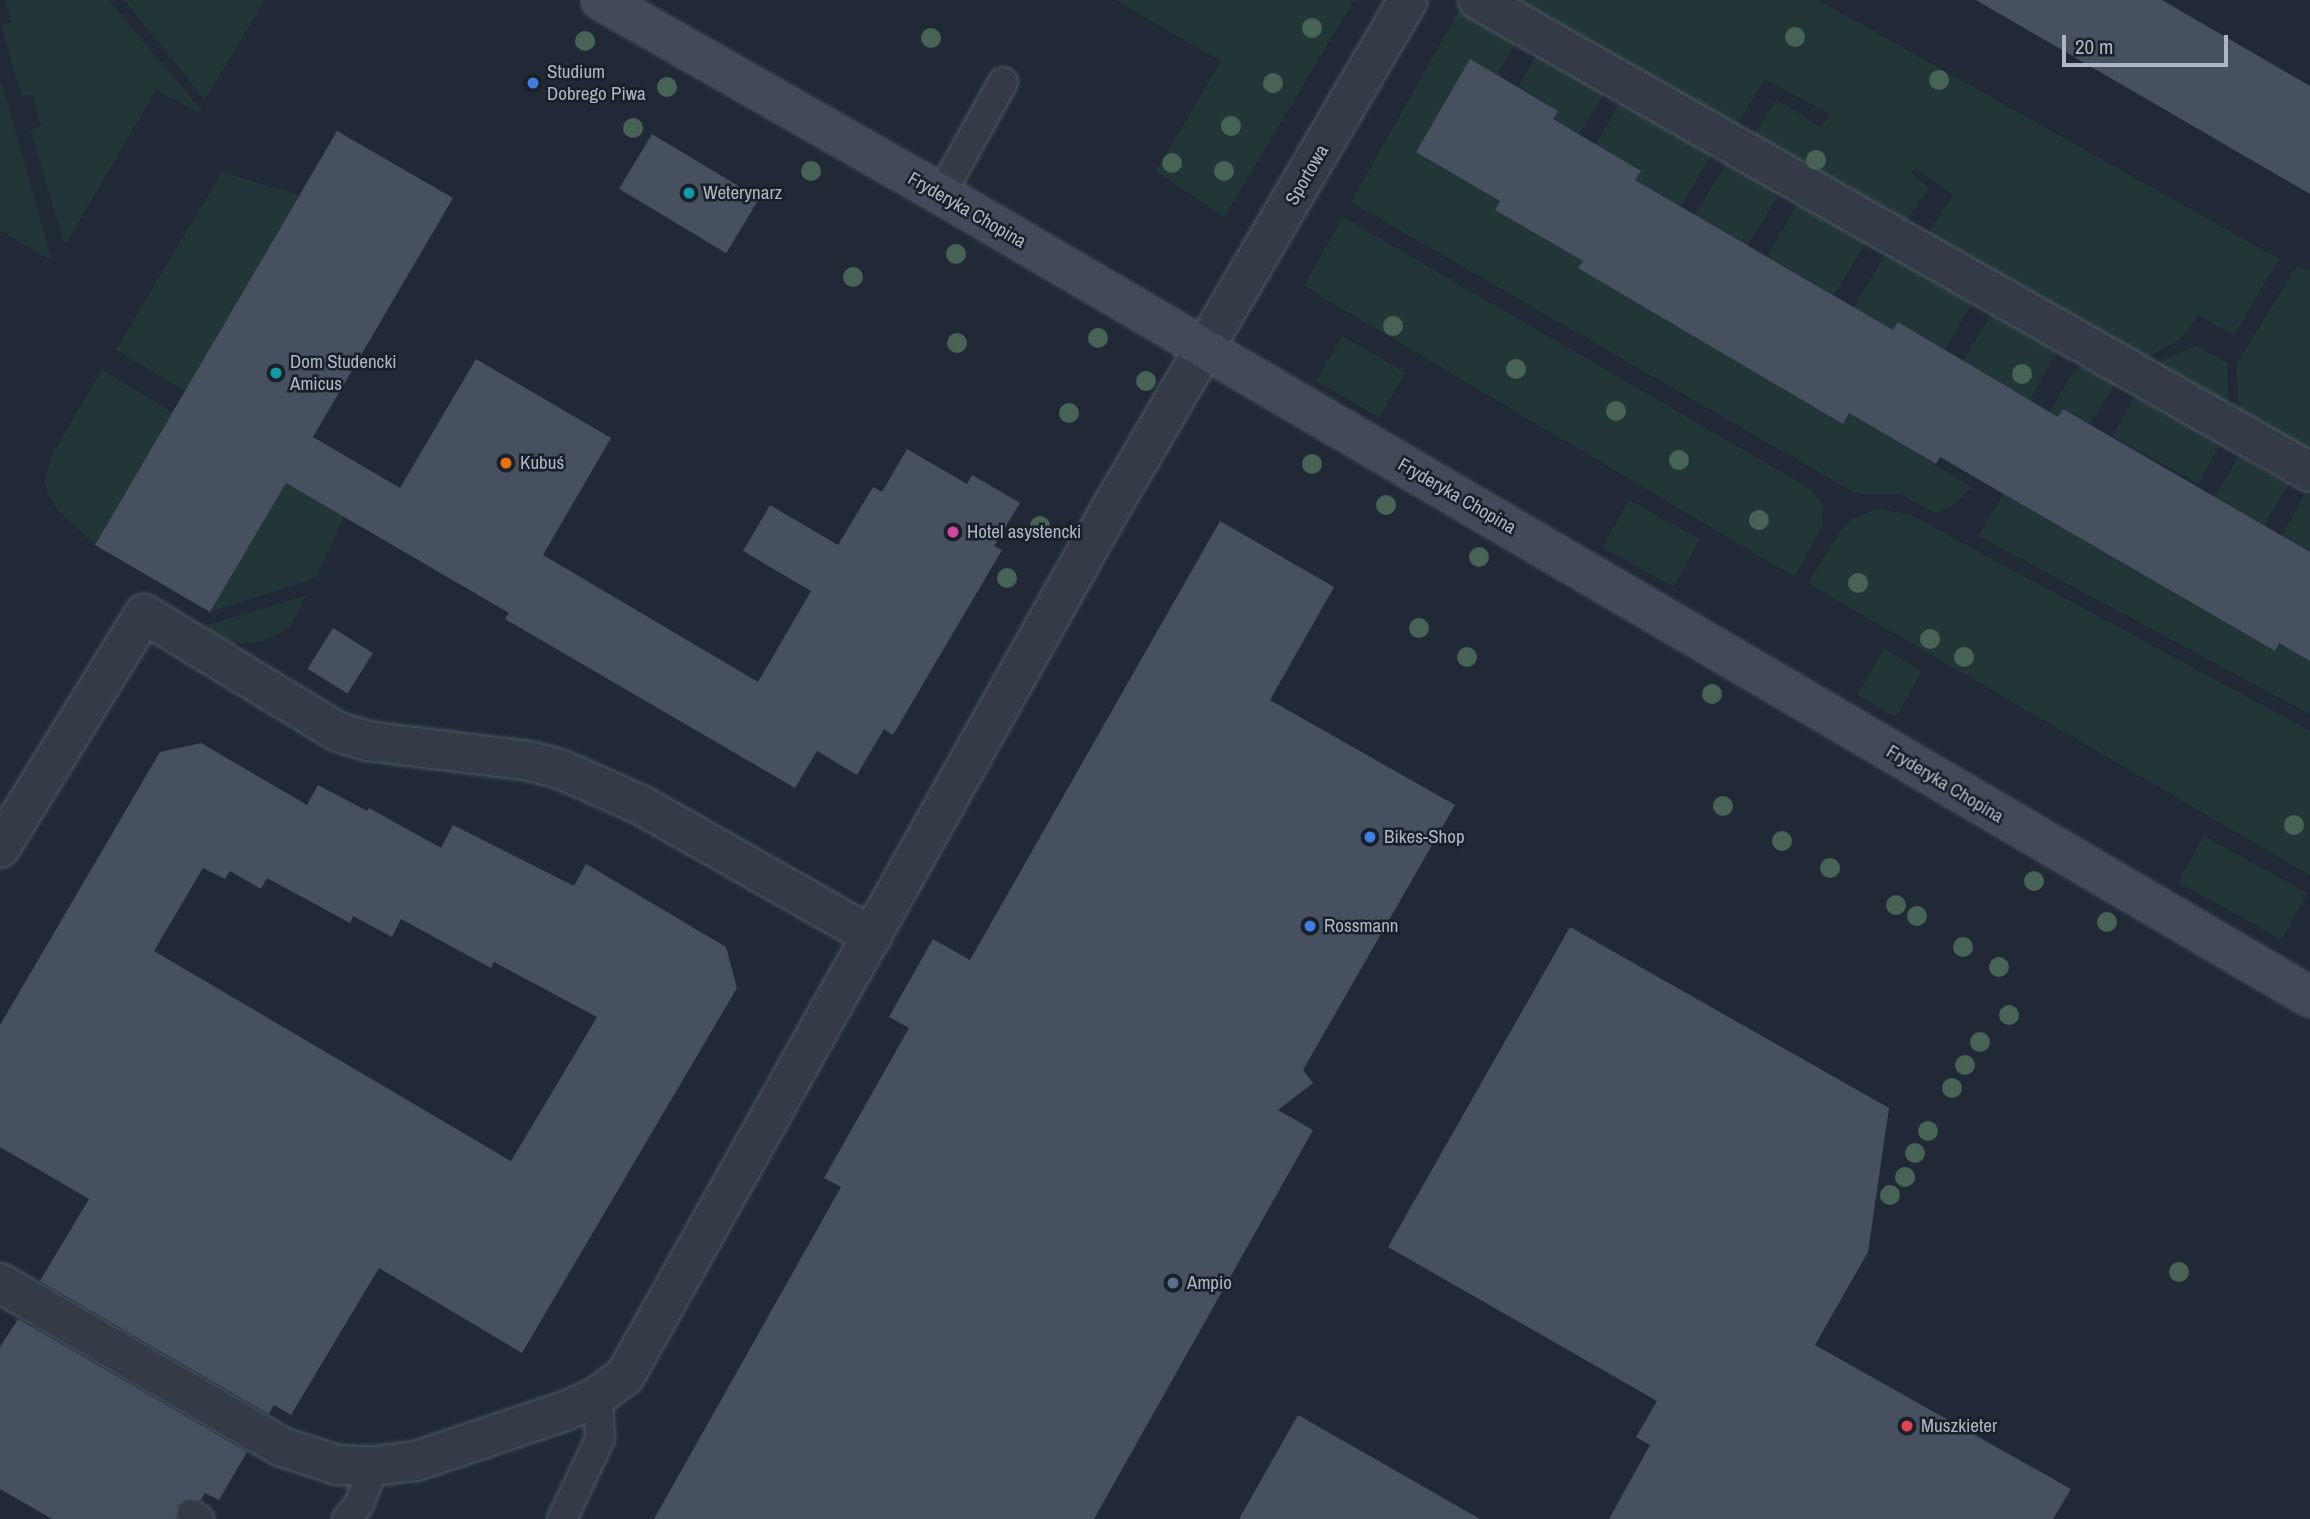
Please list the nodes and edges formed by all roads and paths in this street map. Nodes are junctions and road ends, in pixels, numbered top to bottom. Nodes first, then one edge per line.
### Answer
1 (601, 0) edge
2 (1408, 0) edge
3 (1478, 0) edge
4 (1003, 82) dead end
5 (941, 194) junction
6 (1204, 349) junction
7 (2310, 472) edge
8 (0, 848) edge
9 (872, 936) junction
10 (2310, 997) edge
11 (0, 1283) edge
12 (598, 1396) junction
13 (374, 1466) junction
14 (347, 1519) edge
15 (562, 1519) edge

1 - 5 street, Fryderyka Chopina
2 - 6 street, Sportowa
3 - 7 street
4 - 5 lane
5 - 6 street, Fryderyka Chopina
6 - 9 street, Sportowa
6 - 10 street, Fryderyka Chopina
8 - 9 street
9 - 12 street, Sportowa
11 - 13 street, Sportowa
12 - 13 street, Sportowa
12 - 15 lane
13 - 14 lane

